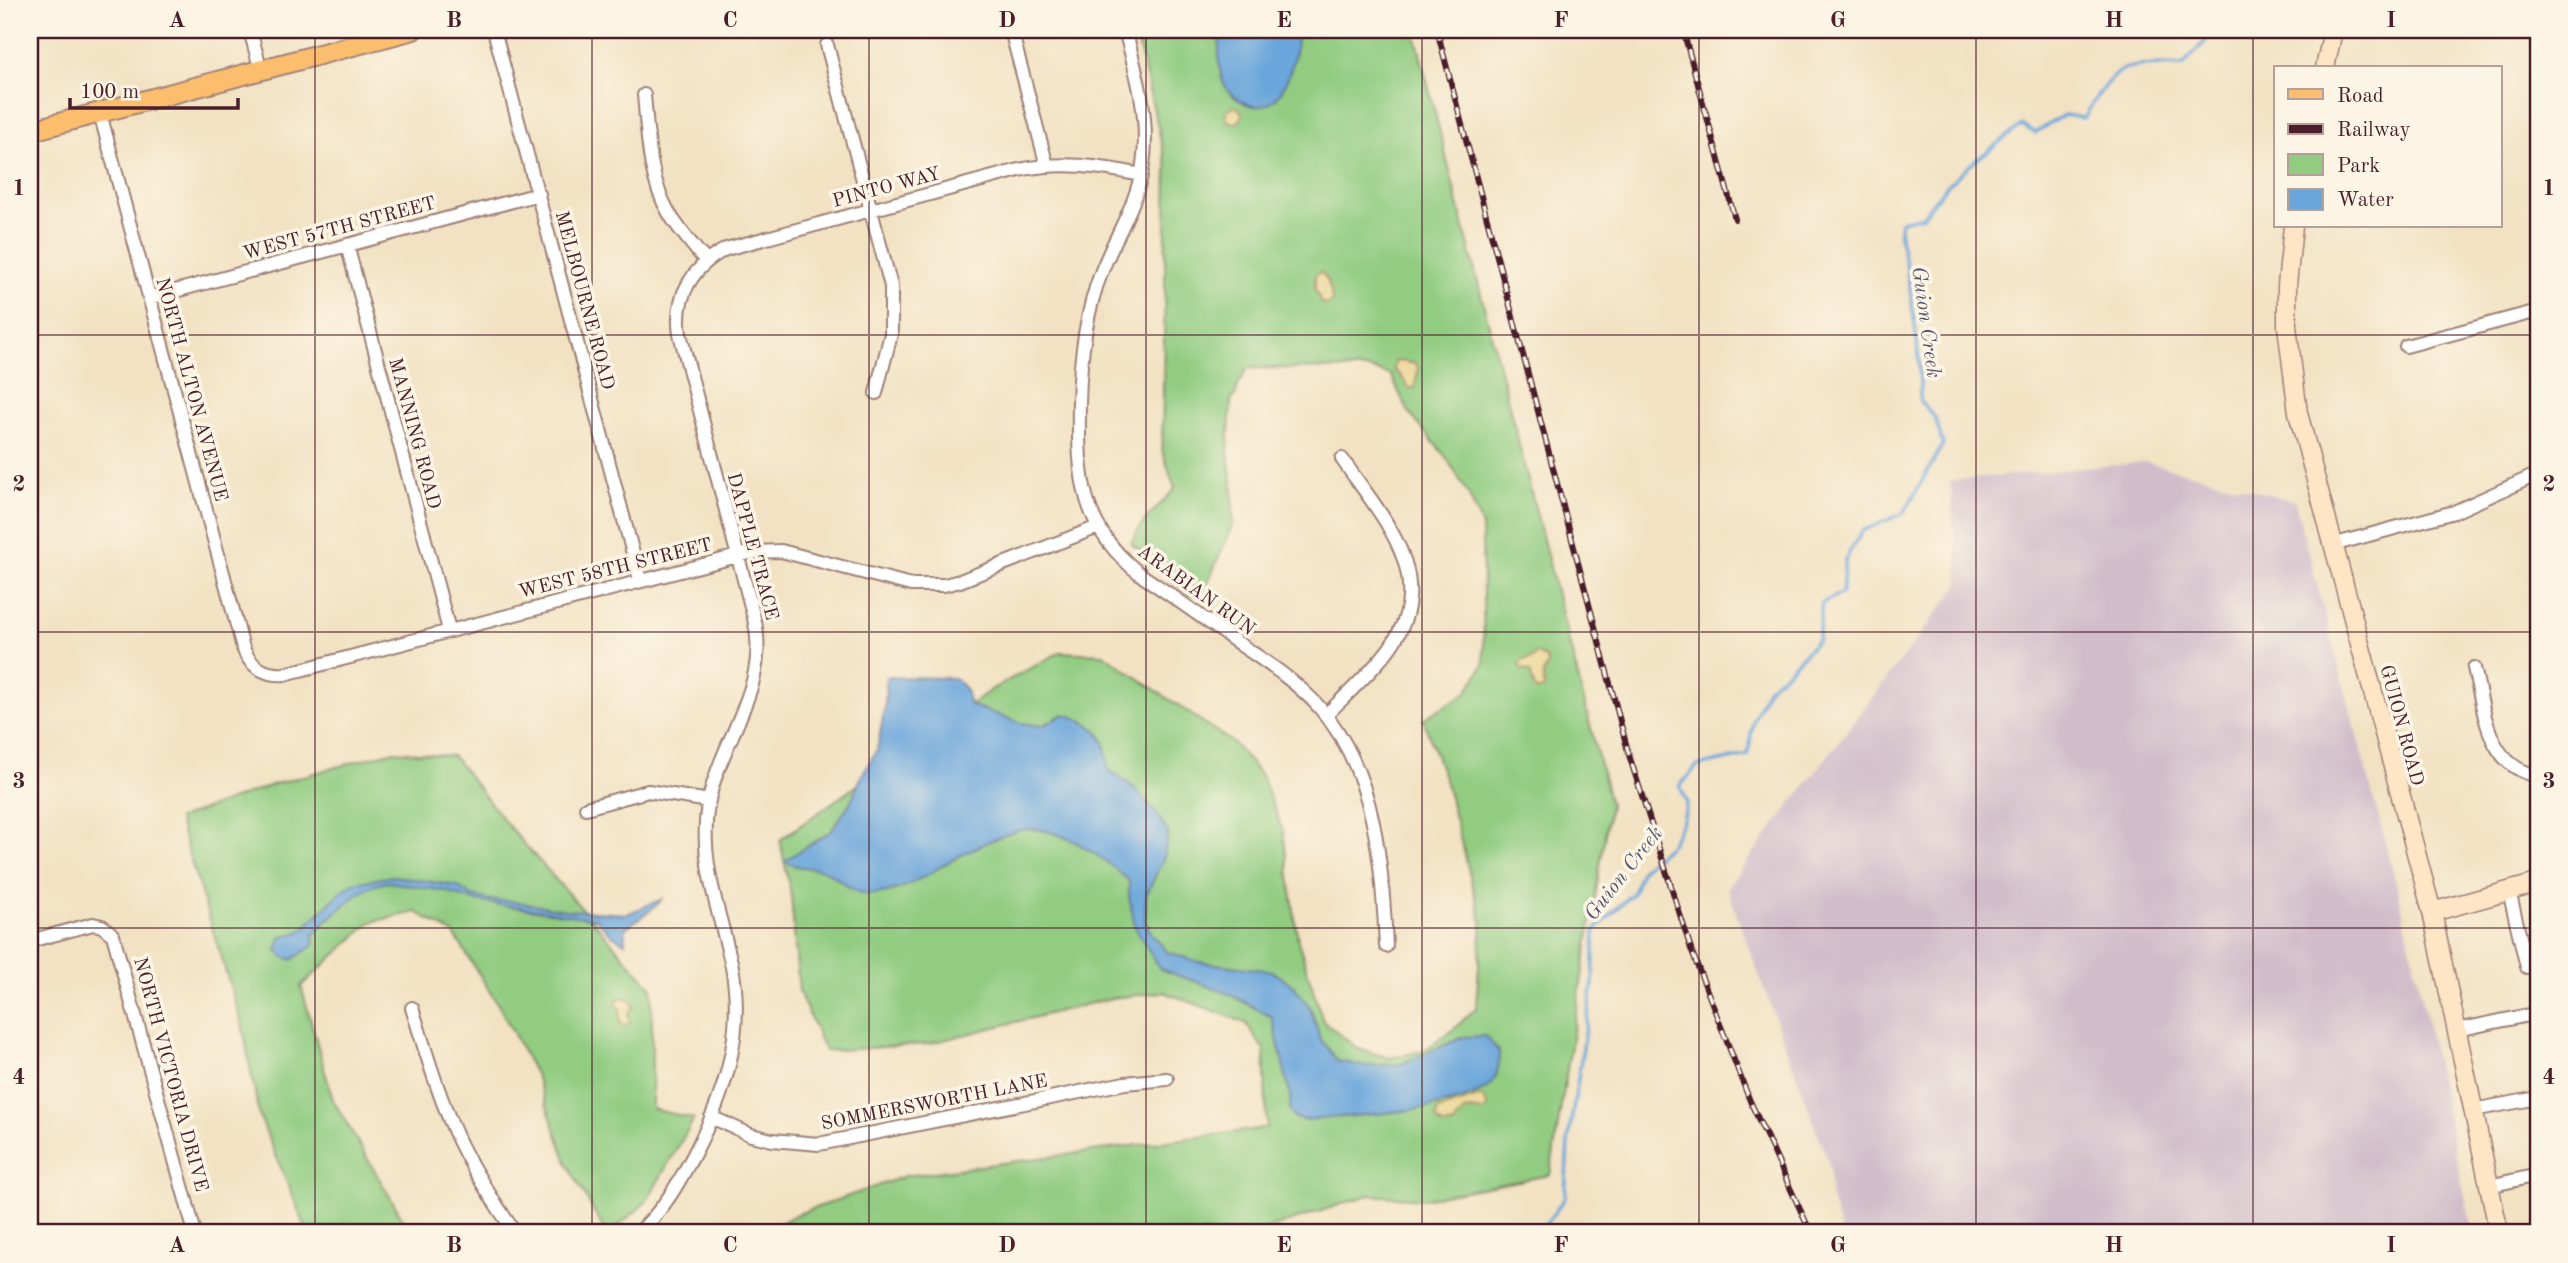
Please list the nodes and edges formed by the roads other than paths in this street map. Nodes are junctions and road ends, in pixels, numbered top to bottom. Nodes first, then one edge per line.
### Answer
1 (250, 30) edge
2 (412, 30) edge
3 (494, 30) edge
4 (1011, 30) edge
5 (1125, 30) edge
6 (2333, 30) edge
7 (827, 46) dead end
8 (2325, 66) edge
9 (261, 71) junction
10 (645, 94) dead end
11 (100, 113) junction
12 (30, 131) edge
13 (1047, 166) junction
14 (1141, 175) junction
15 (539, 194) junction
16 (872, 209) junction
17 (2293, 228) edge
18 (346, 245) junction
19 (706, 261) junction
20 (149, 298) junction
21 (2538, 311) edge
22 (2406, 346) dead end
23 (876, 393) dead end
24 (1342, 459) dead end
25 (2538, 474) edge
26 (1098, 527) junction
27 (2332, 545) junction
28 (737, 556) junction
29 (640, 580) junction
30 (449, 631) junction
31 (2474, 668) dead end
32 (259, 669) joint
33 (1326, 715) junction
34 (2538, 776) edge
35 (709, 801) junction
36 (586, 808) dead end
37 (2538, 883) edge
38 (2509, 891) junction
39 (2432, 912) junction
40 (30, 941) edge
41 (1386, 946) dead end
42 (2527, 967) dead end
43 (412, 1008) dead end
44 (2538, 1013) edge
45 (2456, 1030) junction
46 (1167, 1079) dead end
47 (2538, 1098) edge
48 (2473, 1110) junction
49 (711, 1117) junction
50 (2538, 1175) edge
51 (2489, 1186) junction
52 (195, 1233) edge
53 (515, 1233) edge
54 (638, 1233) edge
55 (2499, 1233) edge

1 - 9 street
2 - 9 main road
3 - 15 street, MELBOURNE ROAD
4 - 13 street
5 - 14 street, ARABIAN RUN
6 - 8 street
7 - 16 street
9 - 11 main road
10 - 19 street
11 - 12 main road
11 - 20 street, NORTH ALTON AVENUE
13 - 14 street, PINTO WAY
13 - 16 street, PINTO WAY
14 - 26 street, ARABIAN RUN
15 - 18 street, WEST 57TH STREET
15 - 29 street, MELBOURNE ROAD
16 - 19 street, PINTO WAY
16 - 23 street
17 - 27 street, GUION ROAD
18 - 20 street, WEST 57TH STREET
18 - 30 street, MANNING ROAD
19 - 28 street, DAPPLE TRACE
20 - 32 street, NORTH ALTON AVENUE
21 - 22 street
24 - 33 street
25 - 27 street
26 - 28 street, WEST 58TH STREET
26 - 33 street, ARABIAN RUN
27 - 39 street, GUION ROAD
28 - 29 street, WEST 58TH STREET
28 - 35 street, DAPPLE TRACE
29 - 30 street, WEST 58TH STREET
30 - 32 street, WEST 58TH STREET
31 - 34 street
33 - 41 street, ARABIAN RUN
35 - 36 street
35 - 49 street, DAPPLE TRACE
37 - 38 street
38 - 39 street
38 - 42 street
39 - 45 street, GUION ROAD
40 - 52 street, NORTH VICTORIA DRIVE
43 - 53 street
44 - 45 street
45 - 48 street, GUION ROAD
46 - 49 street, SOMMERSWORTH LANE
47 - 48 street
48 - 51 street, GUION ROAD
49 - 54 street, DAPPLE TRACE
50 - 51 street
51 - 55 street, GUION ROAD

